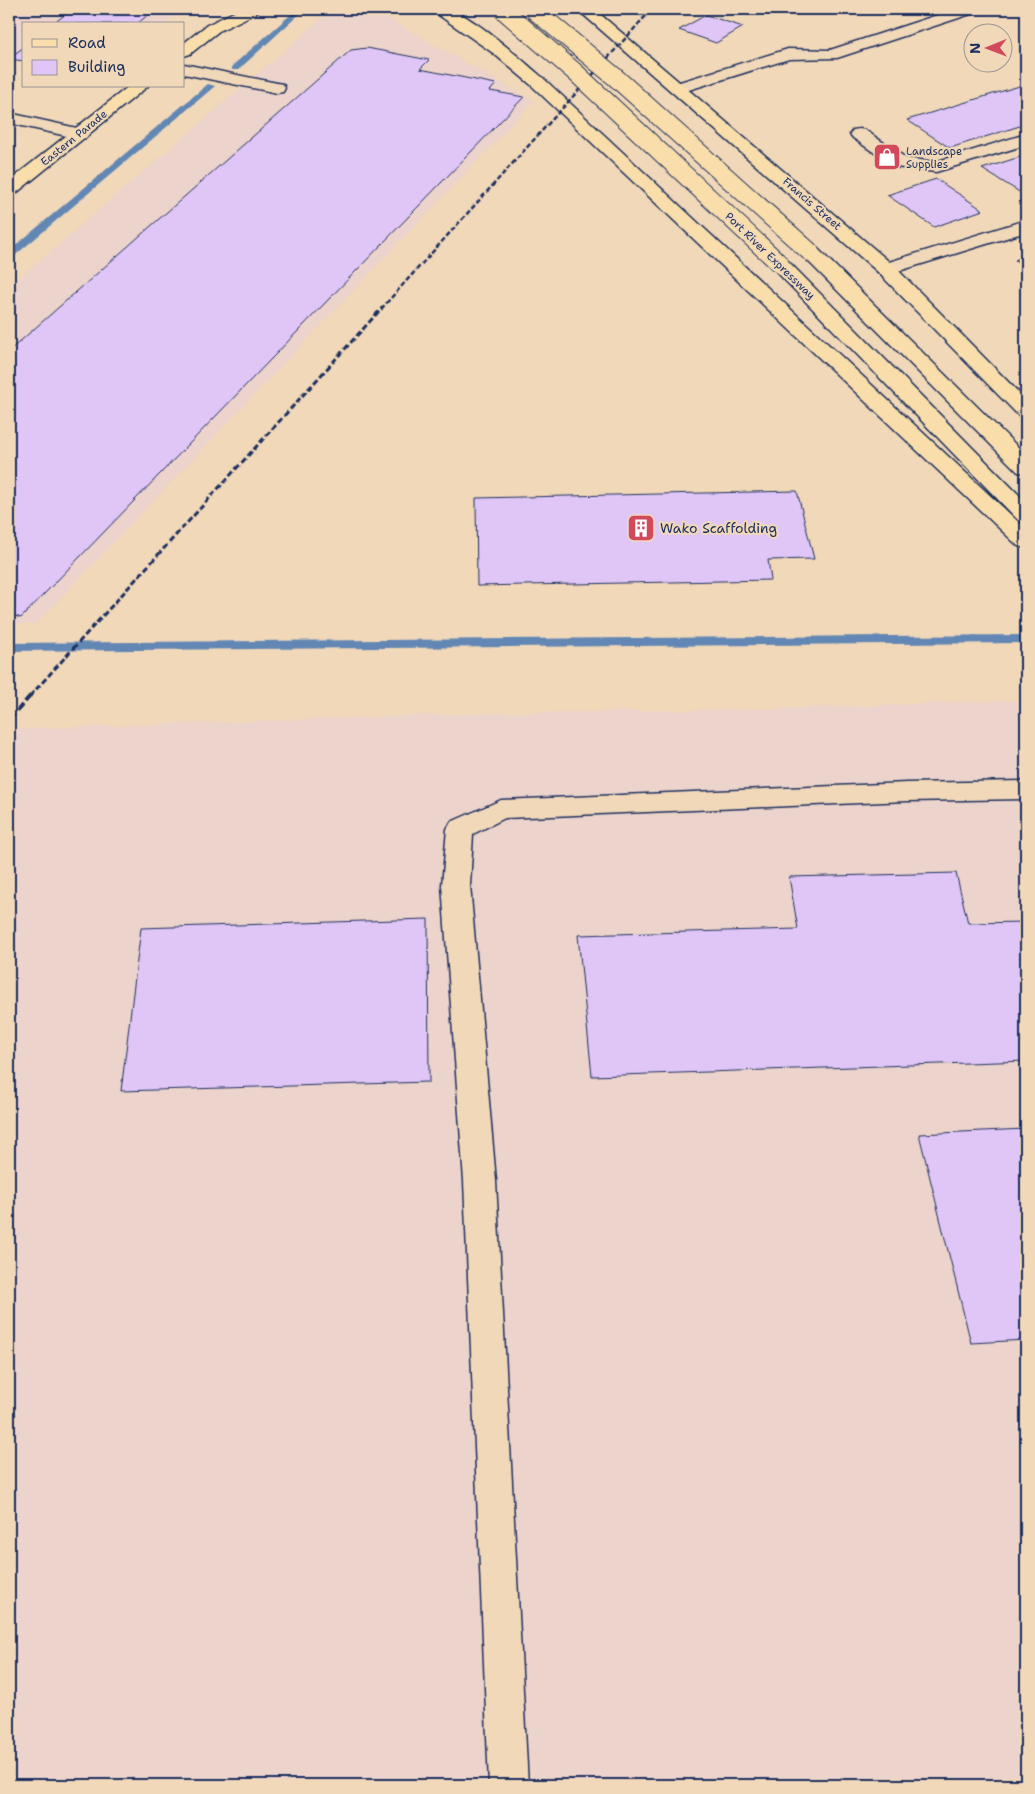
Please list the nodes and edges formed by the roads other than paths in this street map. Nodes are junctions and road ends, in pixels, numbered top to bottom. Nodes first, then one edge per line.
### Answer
1 (218, 9) edge
2 (252, 9) edge
3 (438, 9) edge
4 (502, 9) edge
5 (533, 9) edge
6 (585, 9) edge
7 (971, 9) edge
8 (213, 28) junction
9 (185, 50) edge
10 (185, 69) edge
11 (138, 88) edge
12 (277, 88) dead end
13 (679, 88) junction
14 (9, 118) edge
15 (80, 134) junction
16 (859, 134) dead end
17 (1026, 139) edge
18 (9, 190) edge
19 (1026, 226) edge
20 (886, 269) junction
21 (1026, 412) edge
22 (1026, 467) edge
23 (1026, 515) edge
24 (1026, 541) edge
25 (1026, 790) edge
26 (508, 1785) edge

1 - 8 main road
2 - 8 main road
3 - 24 main road
4 - 23 main road, Port River Expressway, bridge
5 - 22 main road, Port River Expressway, bridge
6 - 13 main road, Francis Street
7 - 13 lane
8 - 9 main road
10 - 12 lane
11 - 15 main road, Eastern Parade
13 - 20 main road, Francis Street
14 - 15 lane
15 - 18 main road, Eastern Parade
16 - 17 lane
19 - 20 lane
20 - 21 main road, Francis Street
25 - 26 lane

